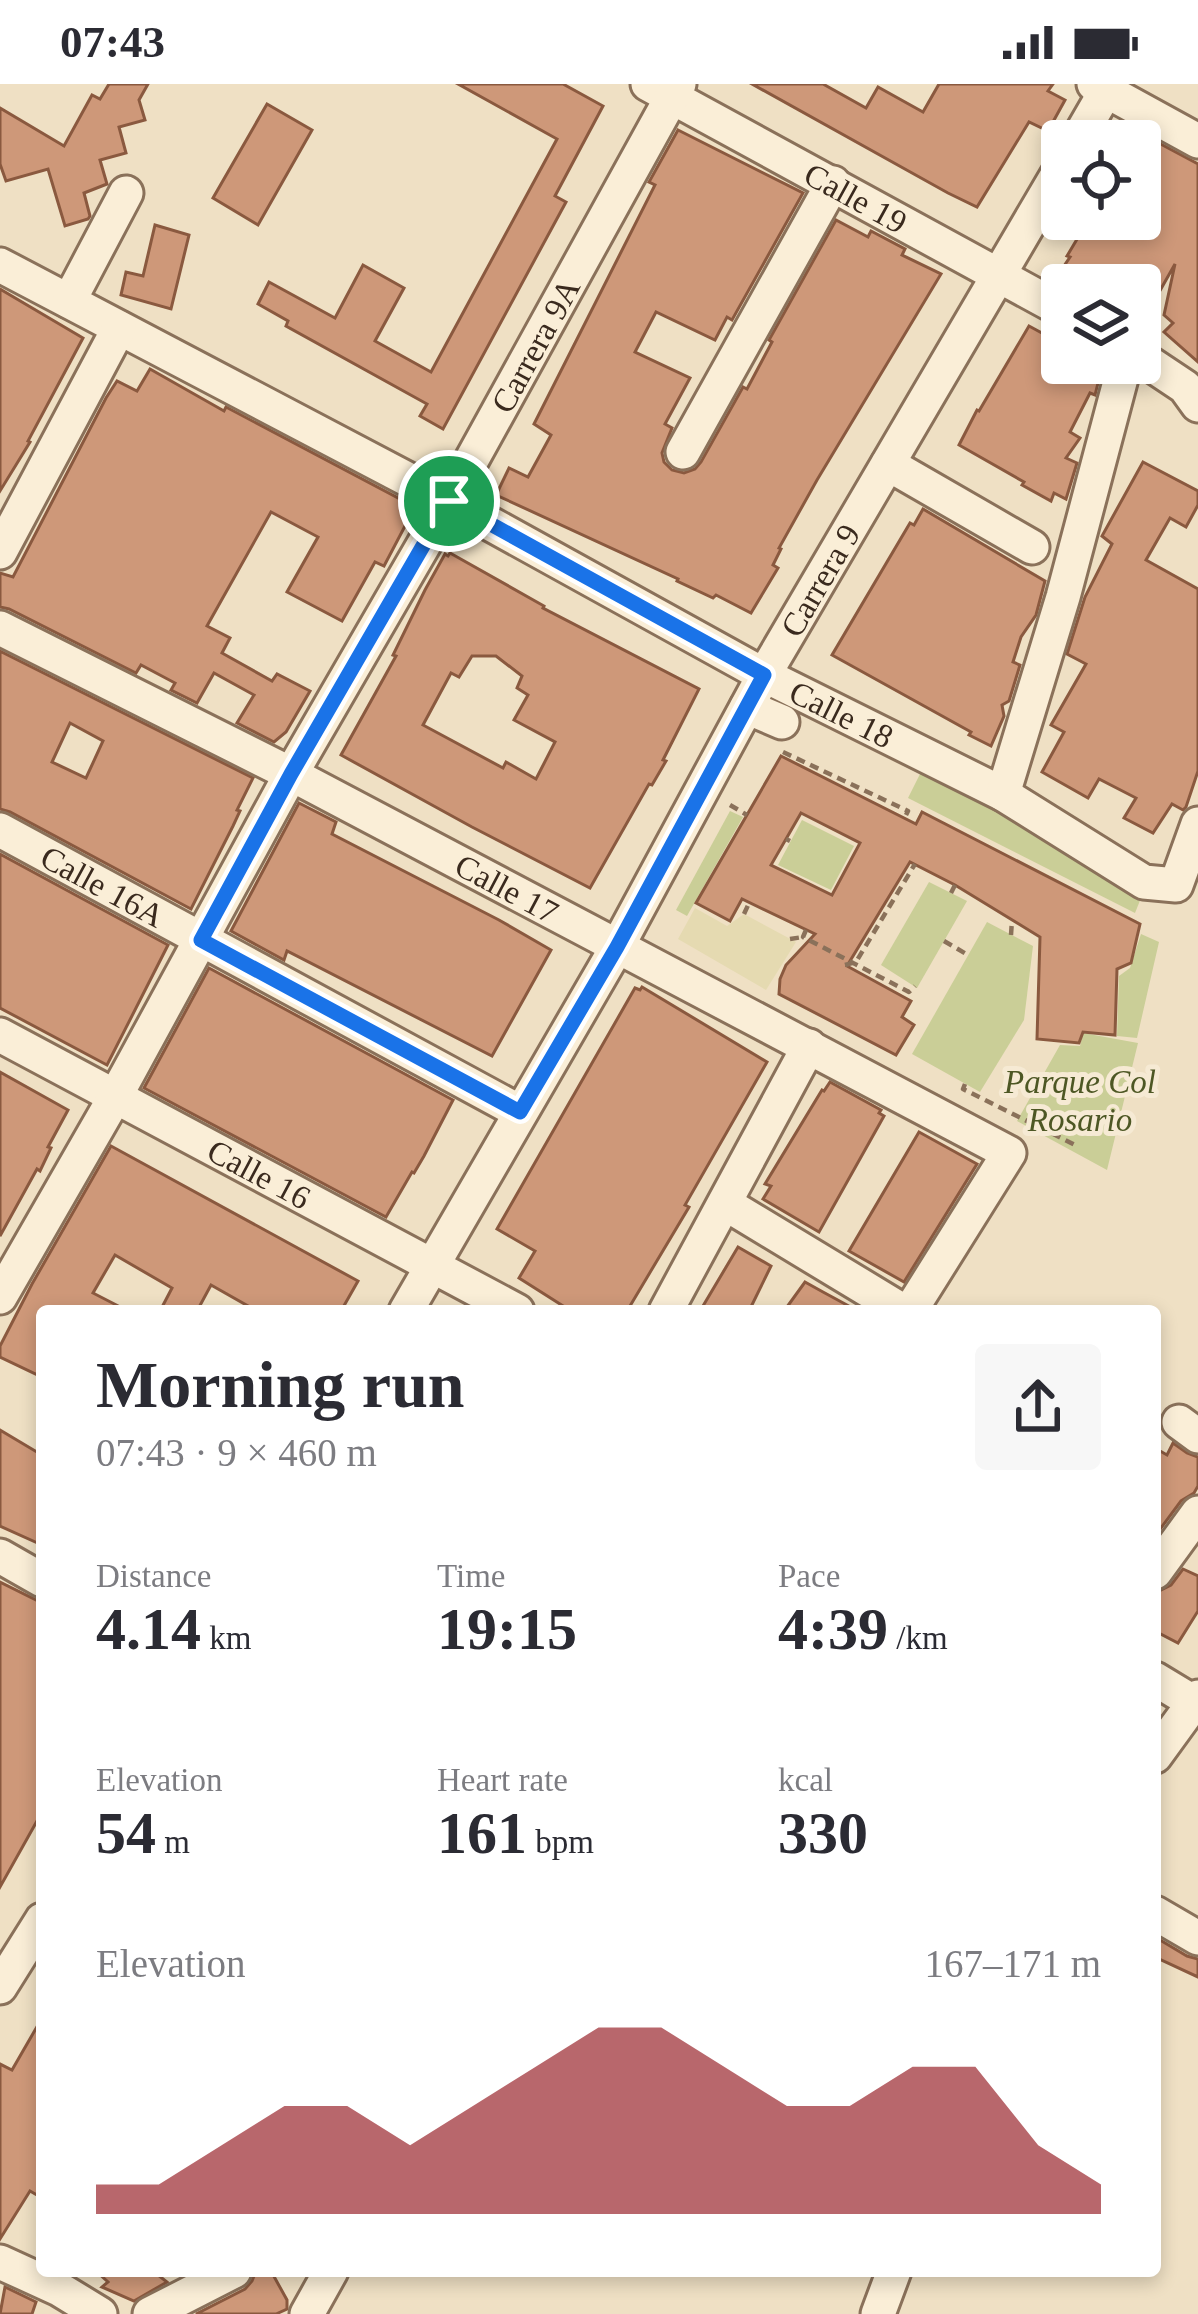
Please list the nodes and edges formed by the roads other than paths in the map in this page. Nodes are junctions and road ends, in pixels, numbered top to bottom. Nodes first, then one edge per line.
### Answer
1 (1104, 86) edge
2 (666, 88) edge
3 (1087, 120) edge
4 (1198, 141) edge
5 (833, 183) junction
6 (126, 193) dead end
7 (1041, 203) edge
8 (0, 266) edge
9 (999, 274) junction
10 (1041, 298) edge
11 (68, 302) junction
12 (119, 328) junction
13 (1161, 371) edge
14 (1119, 384) edge
15 (1198, 405) edge
16 (683, 452) dead end
17 (888, 464) junction
18 (449, 501) junction
19 (1032, 547) dead end
20 (0, 552) edge
21 (0, 628) edge
22 (764, 675) junction
23 (741, 718) junction
24 (782, 722) dead end
25 (291, 774) junction
26 (1003, 794) junction
27 (1198, 824) edge
28 (0, 830) edge
29 (201, 940) junction
30 (617, 947) junction
31 (0, 1035) edge
32 (809, 1046) junction
33 (115, 1097) junction
34 (520, 1112) junction
35 (726, 1204) junction
36 (432, 1266) junction
37 (0, 1297) edge
38 (409, 1305) edge
39 (506, 1305) edge
40 (669, 1305) edge
41 (897, 1305) edge
42 (911, 1305) edge
43 (1198, 1514) edge
44 (0, 1556) edge
45 (1161, 1564) edge
46 (36, 1577) edge
47 (1161, 1682) edge
48 (1196, 1700) edge
49 (1161, 1748) edge
50 (1161, 1916) edge
51 (36, 1930) edge
52 (1198, 1938) edge
53 (0, 1987) edge
54 (0, 2262) edge
55 (222, 2277) edge
56 (328, 2277) edge
57 (892, 2277) edge
58 (100, 2314) edge
59 (150, 2314) edge
60 (307, 2314) edge
61 (878, 2314) edge

1 - 3 street
1 - 4 street
2 - 5 street, Calle 19
2 - 18 street, Carrera 9A
5 - 9 street, Calle 19
5 - 16 street
6 - 11 street
7 - 9 street, Carrera 9
8 - 11 street, Calle 18
9 - 10 street, Calle 19
9 - 17 street, Carrera 9
11 - 12 street, Calle 18
12 - 18 street, Calle 18
12 - 20 street
13 - 15 street
14 - 26 street
17 - 19 street
17 - 22 street, Carrera 9
18 - 22 street, Calle 18
18 - 25 street, Carrera 9A
21 - 25 street, Calle 17
22 - 23 street, Carrera 9
22 - 26 street, Calle 18
23 - 24 street
23 - 30 street, Carrera 9
25 - 29 street, Carrera 9A
25 - 30 street, Calle 17
26 - 27 street, Calle 18
28 - 29 street, Calle 16A
29 - 33 street, Carrera 9A
29 - 34 street, Calle 16A
30 - 32 street, Calle 17
30 - 34 street, Carrera 9
31 - 33 street, Calle 16
32 - 35 street
32 - 42 street, Calle 17
33 - 36 street, Calle 16
33 - 37 street, Carrera 9A
34 - 36 street, Carrera 9
35 - 40 street
35 - 41 street
36 - 38 street, Carrera 9
36 - 39 street, Calle 16
43 - 45 street
44 - 46 street
47 - 48 street
48 - 49 street
50 - 52 street
51 - 53 street
54 - 58 street
55 - 59 street
56 - 60 street
57 - 61 street

